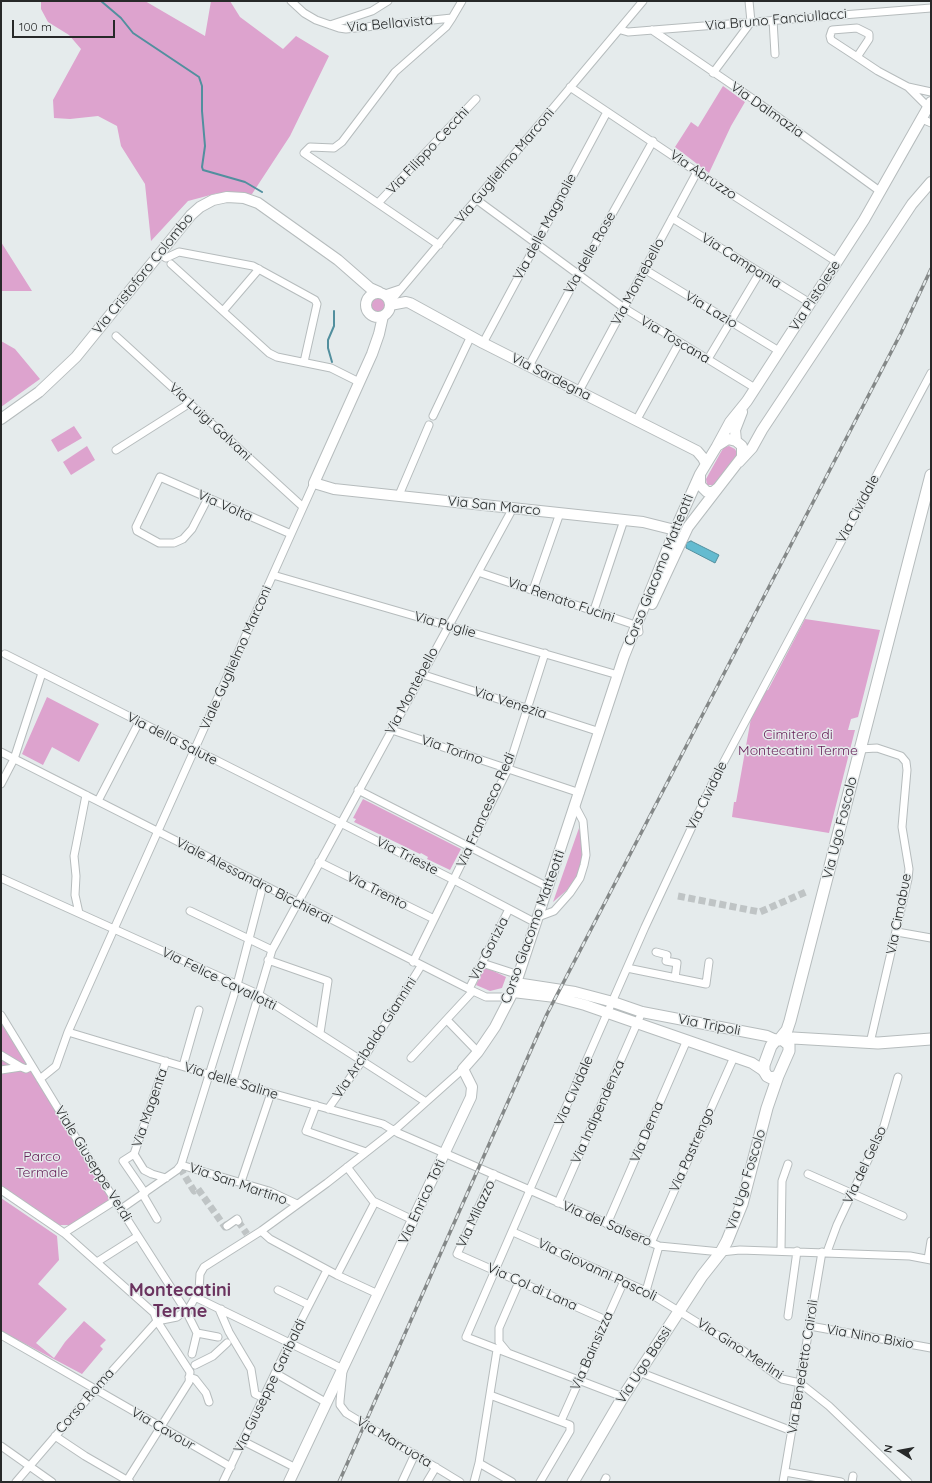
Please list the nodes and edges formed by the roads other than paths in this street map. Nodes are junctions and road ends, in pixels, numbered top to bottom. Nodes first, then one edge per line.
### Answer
1 (291, 1) edge
2 (388, 1) edge
3 (462, 1) edge
4 (643, 1) edge
5 (749, 1) edge
6 (931, 8) edge
7 (849, 14) junction
8 (452, 18) junction
9 (773, 20) junction
10 (751, 22) junction
11 (330, 25) junction
12 (850, 28) junction
13 (620, 30) junction
14 (652, 30) junction
15 (775, 54) dead end
16 (857, 57) junction
17 (713, 73) junction
18 (908, 87) junction
19 (570, 88) junction
20 (931, 92) edge
21 (476, 99) dead end
22 (930, 104) edge
23 (607, 112) junction
24 (926, 121) edge
25 (653, 141) junction
26 (697, 172) junction
27 (931, 182) edge
28 (881, 192) junction
29 (477, 200) junction
30 (379, 202) junction
31 (672, 218) junction
32 (536, 243) junction
33 (439, 245) junction
34 (160, 254) junction
35 (837, 262) junction
36 (171, 264) dead end
37 (259, 269) junction
38 (644, 269) junction
39 (760, 272) junction
40 (578, 275) junction
41 (359, 279) junction
42 (386, 298) junction
43 (366, 302) junction
44 (810, 303) junction
45 (624, 308) junction
46 (223, 311) junction
47 (370, 314) junction
48 (383, 316) junction
49 (730, 322) junction
50 (116, 336) dead end
51 (471, 336) junction
52 (678, 342) junction
53 (483, 343) junction
54 (779, 351) junction
55 (372, 354) junction
56 (708, 360) junction
57 (304, 362) junction
58 (529, 366) junction
59 (931, 372) edge
60 (359, 382) junction
61 (755, 388) junction
62 (579, 392) junction
63 (190, 403) junction
64 (432, 416) dead end
65 (1, 419) edge
66 (636, 421) junction
67 (429, 425) dead end
68 (762, 430) junction
69 (734, 436) junction
70 (717, 446) junction
71 (116, 450) dead end
72 (739, 462) junction
73 (706, 464) junction
74 (700, 474) junction
75 (931, 474) edge
76 (314, 483) junction
77 (718, 488) junction
78 (399, 495) junction
79 (208, 498) junction
80 (303, 507) junction
81 (513, 508) junction
82 (560, 513) junction
83 (624, 520) junction
84 (675, 530) junction
85 (290, 534) junction
86 (478, 572) junction
87 (273, 576) junction
88 (533, 590) junction
89 (594, 610) junction
90 (448, 626) junction
91 (638, 629) junction
92 (545, 653) junction
93 (5, 654) dead end
94 (620, 671) junction
95 (42, 673) junction
96 (421, 674) junction
97 (527, 709) junction
98 (139, 722) junction
99 (392, 730) junction
100 (600, 732) junction
101 (194, 749) junction
102 (860, 749) junction
103 (1, 752) edge
104 (14, 759) junction
105 (508, 769) junction
106 (1, 784) edge
107 (358, 790) junction
108 (580, 793) junction
109 (86, 795) junction
110 (98, 801) junction
111 (575, 806) junction
112 (341, 823) junction
113 (157, 832) junction
114 (470, 847) junction
115 (319, 862) junction
116 (1, 878) edge
117 (454, 880) junction
118 (263, 885) junction
119 (548, 887) junction
120 (297, 902) junction
121 (509, 909) junction
122 (190, 911) dead end
123 (79, 913) junction
124 (434, 919) junction
125 (537, 920) junction
126 (114, 929) junction
127 (897, 932) junction
128 (249, 938) junction
129 (931, 938) edge
130 (272, 950) junction
131 (656, 952) dead end
132 (268, 960) junction
133 (413, 962) junction
134 (709, 962) dead end
135 (482, 963) junction
136 (422, 966) junction
137 (627, 968) junction
138 (675, 978) junction
139 (237, 985) junction
140 (514, 987) junction
141 (471, 990) junction
142 (258, 994) junction
143 (613, 1002) junction
144 (199, 1010) dead end
145 (642, 1012) junction
146 (609, 1013) junction
147 (1, 1014) edge
148 (446, 1020) junction
149 (638, 1022) junction
150 (68, 1032) junction
151 (320, 1033) junction
152 (931, 1039) edge
153 (687, 1040) junction
154 (782, 1043) junction
155 (868, 1043) junction
156 (478, 1052) junction
157 (1, 1055) edge
158 (734, 1057) junction
159 (411, 1058) dead end
160 (166, 1061) junction
161 (362, 1061) junction
162 (32, 1066) junction
163 (182, 1066) junction
164 (21, 1067) junction
165 (463, 1069) junction
166 (1, 1070) edge
167 (209, 1074) junction
168 (769, 1074) junction
169 (898, 1077) dead end
170 (40, 1079) junction
171 (232, 1081) junction
172 (271, 1092) junction
173 (426, 1102) junction
174 (316, 1105) junction
175 (328, 1109) junction
176 (393, 1131) junction
177 (366, 1152) junction
178 (445, 1153) junction
179 (134, 1154) junction
180 (788, 1164) dead end
181 (181, 1165) junction
182 (347, 1167) junction
183 (494, 1174) junction
184 (808, 1174) dead end
185 (166, 1178) junction
186 (241, 1182) junction
187 (1, 1190) edge
188 (530, 1190) junction
189 (144, 1194) junction
190 (853, 1194) junction
191 (116, 1200) junction
192 (375, 1202) junction
193 (558, 1203) junction
194 (297, 1204) junction
195 (121, 1209) junction
196 (903, 1216) dead end
197 (157, 1219) dead end
198 (413, 1220) junction
199 (238, 1221) dead end
200 (607, 1224) junction
201 (226, 1226) dead end
202 (261, 1231) junction
203 (513, 1232) junction
204 (64, 1233) junction
205 (138, 1236) junction
206 (931, 1241) edge
207 (651, 1243) junction
208 (660, 1246) junction
209 (781, 1251) junction
210 (797, 1251) junction
211 (721, 1252) junction
212 (824, 1252) junction
213 (457, 1254) joint
214 (930, 1259) edge
215 (96, 1262) junction
216 (328, 1270) junction
217 (496, 1271) junction
218 (337, 1275) junction
219 (624, 1281) junction
220 (519, 1282) junction
221 (278, 1290) dead end
222 (646, 1291) junction
223 (378, 1294) junction
224 (197, 1298) junction
225 (309, 1305) junction
226 (223, 1309) junction
227 (186, 1311) junction
228 (679, 1311) junction
229 (788, 1316) dead end
230 (606, 1320) junction
231 (157, 1321) junction
232 (810, 1326) junction
233 (197, 1333) junction
234 (1, 1335) edge
235 (218, 1337) dead end
236 (227, 1343) dead end
237 (289, 1344) junction
238 (931, 1348) edge
239 (497, 1350) junction
240 (192, 1354) dead end
241 (509, 1355) junction
242 (195, 1365) dead end
243 (343, 1369) junction
244 (639, 1372) junction
245 (275, 1373) junction
246 (194, 1377) junction
247 (579, 1381) junction
248 (800, 1383) junction
249 (95, 1390) junction
250 (490, 1395) junction
251 (623, 1397) junction
252 (264, 1398) junction
253 (208, 1402) dead end
254 (326, 1405) junction
255 (346, 1413) junction
256 (561, 1421) junction
257 (160, 1428) junction
258 (314, 1429) junction
259 (792, 1431) junction
260 (55, 1436) junction
261 (243, 1441) junction
262 (1, 1446) edge
263 (415, 1454) junction
264 (479, 1463) junction
265 (30, 1466) junction
266 (231, 1467) junction
267 (436, 1467) junction
268 (296, 1468) junction
269 (785, 1472) junction
270 (16, 1482) edge
271 (52, 1482) edge
272 (128, 1482) edge
273 (223, 1482) edge
274 (289, 1482) edge
275 (402, 1482) edge
276 (427, 1482) edge
277 (460, 1482) edge
278 (474, 1482) edge
279 (512, 1482) edge
280 (540, 1482) edge
281 (573, 1482) edge
282 (784, 1482) edge
283 (841, 1482) edge
284 (908, 1482) edge

1 - 11 street, Via Bellavista
2 - 11 street
3 - 8 street, Via Bellavista
4 - 13 street, Via Guglielmo Marconi
5 - 10 street
6 - 7 street, Via Bruno Fanciullacci
7 - 9 street, Via Bruno Fanciullacci
7 - 12 street
8 - 11 street, Via Bellavista
8 - 30 street
9 - 10 street, Via Bruno Fanciullacci
9 - 15 street
10 - 14 street, Via Bruno Fanciullacci
10 - 17 street
12 - 16 street
12 - 16 street
13 - 14 street, Via Bruno Fanciullacci
13 - 19 street, Via Guglielmo Marconi
14 - 17 street, Via Dalmazia
16 - 18 street
17 - 28 street, Via Dalmazia
18 - 20 street
18 - 22 street
19 - 23 street, Via Abruzzo
19 - 29 street, Via Guglielmo Marconi
21 - 30 street, Via Filippo Cecchi
22 - 24 main road, Via Pistoiese
23 - 25 street, Via Abruzzo
23 - 32 street, Via delle Magnolie
24 - 28 main road, Via Pistoiese
25 - 26 street, Via Abruzzo
25 - 40 street, Via delle Rose
26 - 31 street, Via Montebello
26 - 35 street, Via Abruzzo
27 - 68 main road
28 - 35 main road, Via Pistoiese
29 - 32 street, Via Toscana
29 - 33 street, Via Guglielmo Marconi
30 - 33 street
31 - 38 street, Via Montebello
31 - 39 street, Via Campania
32 - 40 street, Via Toscana
32 - 53 street, Via delle Magnolie
33 - 42 street, Via Guglielmo Marconi
34 - 37 street
34 - 41 main road, Via Cristoforo Colombo
34 - 65 main road, Via Cristoforo Colombo
35 - 44 main road, Via Pistoiese
36 - 46 street
37 - 46 street
37 - 57 street
38 - 45 street, Via Montebello
38 - 49 street, Via Lazio
39 - 44 street, Via Campania
39 - 49 street
40 - 45 street, Via Toscana
40 - 58 street, Via delle Rose
41 - 42 main road, Via Cristoforo Colombo
41 - 43 main road
42 - 43 main road
42 - 48 main road
42 - 51 main road, Via Sardegna
43 - 47 main road
44 - 54 main road, Via Pistoiese
45 - 52 street, Via Toscana
45 - 62 street, Via Montebello
46 - 57 street
47 - 48 main road
47 - 55 main road
48 - 55 main road
49 - 54 street, Via Lazio
49 - 56 street
50 - 63 street, Via Luigi Galvani
51 - 53 main road, Via Sardegna
51 - 64 street
52 - 56 street, Via Toscana
52 - 66 street
53 - 58 main road, Via Sardegna
54 - 61 main road, Via Pistoiese
55 - 60 main road
56 - 61 street, Via Toscana
57 - 60 street
58 - 62 main road, Via Sardegna
59 - 137 street, Via Cividale
60 - 76 main road
61 - 69 main road, Via Pistoiese
62 - 66 main road, Via Sardegna
63 - 71 street
63 - 80 street, Via Luigi Galvani
66 - 73 main road, Via Sardegna
67 - 78 street
68 - 69 main road
68 - 72 main road, Corso Giacomo Matteotti
69 - 70 main road, Via Pistoiese
69 - 70 main road
69 - 72 main road
70 - 73 main road, Via Pistoiese
72 - 77 main road, Corso Giacomo Matteotti
73 - 74 main road, Corso Giacomo Matteotti
74 - 77 main road
74 - 84 main road, Corso Giacomo Matteotti
75 - 102 main road, Via Ugo Foscolo
76 - 78 main road, Via San Marco
76 - 80 street, Viale Guglielmo Marconi
77 - 91 main road, Corso Giacomo Matteotti
78 - 81 main road, Via San Marco
79 - 79 street, Via Volta
79 - 85 street, Via Volta
80 - 85 street, Viale Guglielmo Marconi
81 - 82 main road, Via San Marco
81 - 86 street, Via Montebello
82 - 83 main road, Via San Marco
82 - 88 street
83 - 84 main road, Via San Marco
83 - 89 street
84 - 91 main road, Corso Giacomo Matteotti
85 - 87 street, Viale Guglielmo Marconi
86 - 88 street, Via Renato Fucini
86 - 90 street, Via Montebello
87 - 90 street, Via Puglie
87 - 101 street, Viale Guglielmo Marconi
88 - 89 street, Via Renato Fucini
89 - 91 street, Via Renato Fucini
90 - 92 street, Via Puglie
90 - 96 street, Via Montebello
91 - 94 main road, Corso Giacomo Matteotti
92 - 94 street, Via Puglie
92 - 97 street, Via Francesco Redi
93 - 95 street, Via della Salute
94 - 100 main road, Corso Giacomo Matteotti
95 - 98 street, Via della Salute
95 - 104 street
96 - 97 street, Via Venezia
96 - 99 street, Via Montebello
97 - 100 street, Via Venezia
97 - 105 street, Via Francesco Redi
98 - 101 street, Via della Salute
98 - 110 street
99 - 105 street, Via Torino
99 - 107 street, Via Montebello
100 - 108 main road, Corso Giacomo Matteotti
101 - 112 street, Via della Salute
101 - 113 street, Viale Guglielmo Marconi
102 - 127 street, Via Cimabue
102 - 154 main road, Via Ugo Foscolo
103 - 104 street, Viale Alessandro Bicchierai
104 - 106 street
104 - 109 street, Viale Alessandro Bicchierai
105 - 108 street, Via Torino
105 - 114 street, Via Francesco Redi
107 - 112 street, Via Montebello
107 - 114 street
108 - 111 main road, Corso Giacomo Matteotti
109 - 110 street, Viale Alessandro Bicchierai
109 - 123 street
110 - 113 street, Viale Alessandro Bicchierai
111 - 119 main road, Corso Giacomo Matteotti
111 - 125 street
112 - 115 street, Via Montebello
112 - 117 street, Via Trieste
113 - 118 street, Viale Alessandro Bicchierai
113 - 126 street, Viale Guglielmo Marconi
114 - 117 street, Via Francesco Redi
114 - 119 street
115 - 120 street, Via Montebello
115 - 124 street, Via Trento
116 - 123 street, Via Felice Cavallotti
117 - 121 street, Via Trieste
117 - 124 street, Via Francesco Redi
118 - 120 street, Viale Alessandro Bicchierai
118 - 128 street
119 - 125 main road, Corso Giacomo Matteotti
120 - 130 street
120 - 133 street, Viale Alessandro Bicchierai
121 - 125 street, Via Trieste
121 - 135 street, Via Gorizia
122 - 128 street
123 - 126 street, Via Felice Cavallotti
124 - 133 street, Via Francesco Redi
125 - 140 main road, Corso Giacomo Matteotti
126 - 139 street, Via Felice Cavallotti
126 - 150 street, Viale Guglielmo Marconi
127 - 129 street
127 - 155 street, Via Cimabue
128 - 130 street
128 - 139 street
130 - 132 street
131 - 138 street
132 - 142 street
132 - 151 street
133 - 136 street, Viale Alessandro Bicchierai
134 - 138 street
135 - 140 street
135 - 141 street, Via Gorizia
136 - 141 street, Viale Alessandro Bicchierai
136 - 161 street, Via Arcibaldo Giannini
137 - 138 street
137 - 143 street, Via Cividale
139 - 142 street, Via Felice Cavallotti
139 - 167 street
140 - 141 street, Viale Alessandro Bicchierai
140 - 143 main road, Via Tripoli
140 - 146 main road
140 - 156 main road, Corso Giacomo Matteotti
141 - 148 street, Via Gorizia
142 - 151 street, Via Felice Cavallotti
142 - 171 street
143 - 145 main road, Via Tripoli
143 - 146 street, Via Cividale
144 - 163 street
145 - 149 street, Via Indipendenza
145 - 154 main road, Via Tripoli
146 - 149 main road
146 - 188 street, Via Cividale
147 - 162 street, Viale Giuseppe Verdi
148 - 156 street
148 - 159 street, Via Gorizia
149 - 153 main road
149 - 193 street, Via Indipendenza
150 - 160 street, Via delle Saline
150 - 170 street, Viale Guglielmo Marconi
151 - 161 street, Via Felice Cavallotti
152 - 155 main road
153 - 158 main road
153 - 200 street, Via Derna
154 - 155 main road
154 - 168 main road
154 - 168 main road
156 - 165 main road, Corso Giacomo Matteotti
157 - 164 street
158 - 168 main road
158 - 207 street, Via Pastrengo
160 - 163 street, Via delle Saline
160 - 179 street, Via Magenta
161 - 173 street, Via Felice Cavallotti
161 - 175 street, Via Arcibaldo Giannini
162 - 164 street
162 - 170 street, Viale Giuseppe Verdi
163 - 167 street, Via delle Saline
164 - 166 street
165 - 173 street, Corso Giacomo Matteotti
165 - 178 main road, Via Enrico Toti
167 - 171 street, Via delle Saline
167 - 181 street
168 - 211 main road, Via Ugo Foscolo
169 - 190 street, Via del Gelso
170 - 191 street, Viale Giuseppe Verdi
171 - 172 street, Via delle Saline
172 - 174 street, Via delle Saline
172 - 186 street
173 - 176 street, Corso Giacomo Matteotti
174 - 175 street, Via delle Saline
174 - 177 street
175 - 176 street, Via delle Saline
176 - 177 street, Corso Giacomo Matteotti
176 - 178 street, Via del Salsero
177 - 182 street, Corso Giacomo Matteotti
178 - 183 street, Via del Salsero
178 - 198 main road, Via Enrico Toti
179 - 185 street
179 - 189 street, Via Magenta
180 - 209 street
181 - 185 street, Via San Martino
181 - 186 street, Via San Martino
182 - 192 street
182 - 194 street, Corso Giacomo Matteotti
183 - 188 street, Via del Salsero
183 - 213 street, Via Milazzo
184 - 190 street
185 - 189 street, Via San Martino
186 - 194 street, Via San Martino
187 - 204 street
188 - 193 street, Via del Salsero
188 - 203 street, Via Cividale
189 - 195 street, Via San Martino
189 - 197 street
190 - 196 street
190 - 212 street, Via del Gelso
191 - 195 street, Viale Giuseppe Verdi
191 - 204 street
192 - 198 street
192 - 218 street
193 - 200 street, Via del Salsero
194 - 202 street, Corso Giacomo Matteotti
195 - 205 street, Viale Giuseppe Verdi
198 - 223 main road, Via Enrico Toti
199 - 201 street
200 - 207 street, Via del Salsero
202 - 216 street
202 - 224 street, Corso Giacomo Matteotti
203 - 217 street, Via Cividale
203 - 219 street, Via Giovanni Pascoli
204 - 215 street
205 - 215 street
205 - 227 street, Viale Giuseppe Verdi
206 - 214 street
207 - 208 street, Via del Salsero
208 - 211 street, Via del Salsero
208 - 222 street
209 - 210 street, Via del Salsero
209 - 211 street, Via del Salsero
210 - 212 street, Via del Salsero
210 - 229 street
211 - 228 main road, Via Ugo Bassi
212 - 214 street, Via del Salsero
212 - 232 street, Via Benedetto Cairoli
213 - 217 street, Via Col di Lana
215 - 231 street
216 - 218 street
216 - 225 street, Via Giuseppe Garibaldi
217 - 220 street, Via Col di Lana
217 - 239 street, Via Cividale
218 - 223 street
219 - 222 street, Via Giovanni Pascoli
219 - 230 street, Via Bainsizza
220 - 230 street, Via Col di Lana
220 - 241 street
221 - 225 street
222 - 228 street, Via Giovanni Pascoli
223 - 243 main road, Via Enrico Toti
224 - 226 street
224 - 227 street
225 - 237 street, Via Giuseppe Garibaldi
226 - 237 street
226 - 252 street
227 - 231 street
227 - 233 street, Viale Giuseppe Verdi
228 - 244 main road, Via Ugo Bassi
228 - 248 street, Via Gino Merlini
230 - 247 street, Via Bainsizza
231 - 246 street
231 - 249 street, Corso Roma
232 - 238 street, Via Nino Bixio
232 - 248 street, Via Benedetto Cairoli
233 - 235 street
233 - 240 street
234 - 249 street, Via Cavour
236 - 242 street
237 - 243 street
237 - 245 street, Via Giuseppe Garibaldi
239 - 241 street
239 - 250 street
241 - 247 street
243 - 254 main road, Via Enrico Toti
243 - 255 street
244 - 251 main road, Via Ugo Bassi
244 - 259 street
245 - 252 street, Via Giuseppe Garibaldi
245 - 254 street
246 - 253 street
246 - 257 street
247 - 251 street
247 - 256 street, Via Bainsizza
248 - 259 street, Via Benedetto Cairoli
248 - 284 street, Via Gino Merlini
249 - 257 street, Via Cavour
249 - 260 street, Corso Roma
250 - 256 street
250 - 264 street
251 - 281 main road, Via Ugo Bassi
252 - 261 street, Via Giuseppe Garibaldi
254 - 258 main road, Via Enrico Toti
255 - 258 street
255 - 263 street, Via Marruota
256 - 280 street
257 - 266 street, Via Cavour
257 - 272 street
258 - 268 main road, Via Enrico Toti
259 - 269 street, Via Benedetto Cairoli
260 - 265 street, Corso Roma
260 - 272 street
261 - 266 street, Via Giuseppe Garibaldi
261 - 268 street
262 - 265 street
263 - 267 street, Via Marruota
263 - 275 street
264 - 278 street
264 - 279 street
265 - 270 street, Corso Roma
265 - 271 street
266 - 273 street, Via Giuseppe Garibaldi
267 - 276 street
267 - 277 street, Via Marruota
268 - 274 main road, Via Enrico Toti
269 - 282 street, Via Benedetto Cairoli
269 - 283 street

